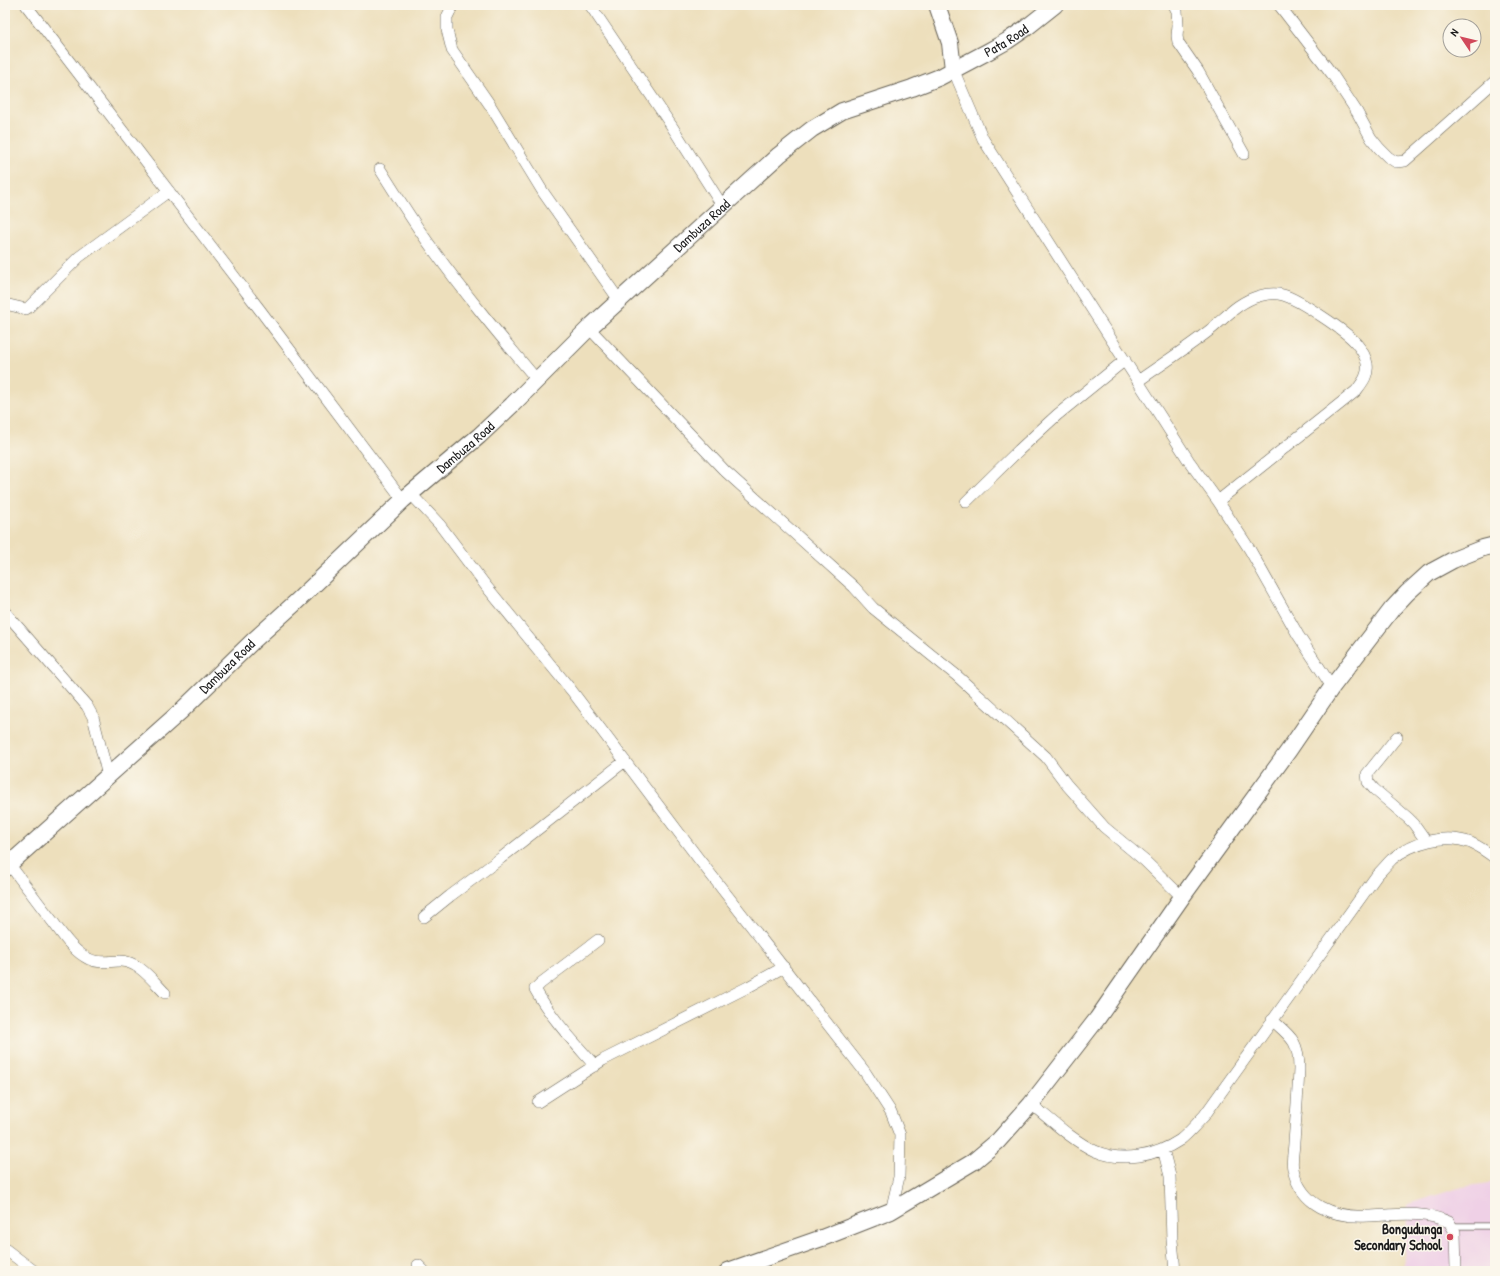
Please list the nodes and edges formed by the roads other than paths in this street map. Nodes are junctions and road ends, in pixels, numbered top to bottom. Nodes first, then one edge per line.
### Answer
1 (26, 5) edge
2 (453, 5) edge
3 (590, 5) edge
4 (937, 5) edge
5 (1055, 5) edge
6 (1174, 5) edge
7 (1279, 5) edge
8 (953, 69) junction
9 (1495, 81) edge
10 (1244, 154) dead end
11 (380, 169) dead end
12 (169, 191) junction
13 (722, 207) junction
14 (619, 300) junction
15 (5, 304) edge
16 (589, 328) junction
17 (1125, 360) junction
18 (537, 380) junction
19 (1138, 380) junction
20 (407, 497) junction
21 (1218, 501) junction
22 (966, 502) dead end
23 (1495, 545) edge
24 (5, 612) edge
25 (1332, 687) junction
26 (1397, 737) dead end
27 (625, 761) junction
28 (108, 776) junction
29 (1426, 841) junction
30 (1495, 858) edge
31 (7, 866) edge
32 (1182, 897) junction
33 (424, 917) dead end
34 (598, 940) dead end
35 (784, 967) junction
36 (166, 993) dead end
37 (1272, 1020) junction
38 (595, 1066) junction
39 (538, 1102) dead end
40 (1031, 1104) junction
41 (1163, 1149) junction
42 (891, 1211) junction
43 (1452, 1226) junction
44 (1495, 1226) edge
45 (5, 1249) edge
46 (762, 1265) edge
47 (23, 1268) edge
48 (1456, 1270) edge
49 (34, 1271) edge
50 (728, 1271) edge
51 (1175, 1271) edge

1 - 12 street
2 - 14 street
3 - 13 street
4 - 8 street
5 - 8 street, Pata Road
6 - 10 street
7 - 9 street
8 - 13 street, Dambuza Road
8 - 17 street
11 - 18 street
12 - 15 street
12 - 20 street
13 - 14 street, Dambuza Road
14 - 16 street, Dambuza Road
16 - 18 street, Dambuza Road
16 - 32 street
17 - 19 street
17 - 22 street
18 - 20 street, Dambuza Road
19 - 21 street
19 - 21 street
20 - 27 street
20 - 28 street, Dambuza Road
21 - 25 street
23 - 25 street
24 - 28 street
25 - 32 street
26 - 29 street
27 - 33 street
27 - 35 street
28 - 31 street, Dambuza Road
29 - 30 street
29 - 37 street
31 - 36 street
32 - 40 street
34 - 38 street
35 - 38 street
35 - 42 street
37 - 41 street
37 - 43 street
38 - 39 street
40 - 41 street
40 - 42 street
41 - 51 street
42 - 46 street
43 - 44 lane
43 - 48 street
45 - 47 street
46 - 50 street
47 - 49 street

